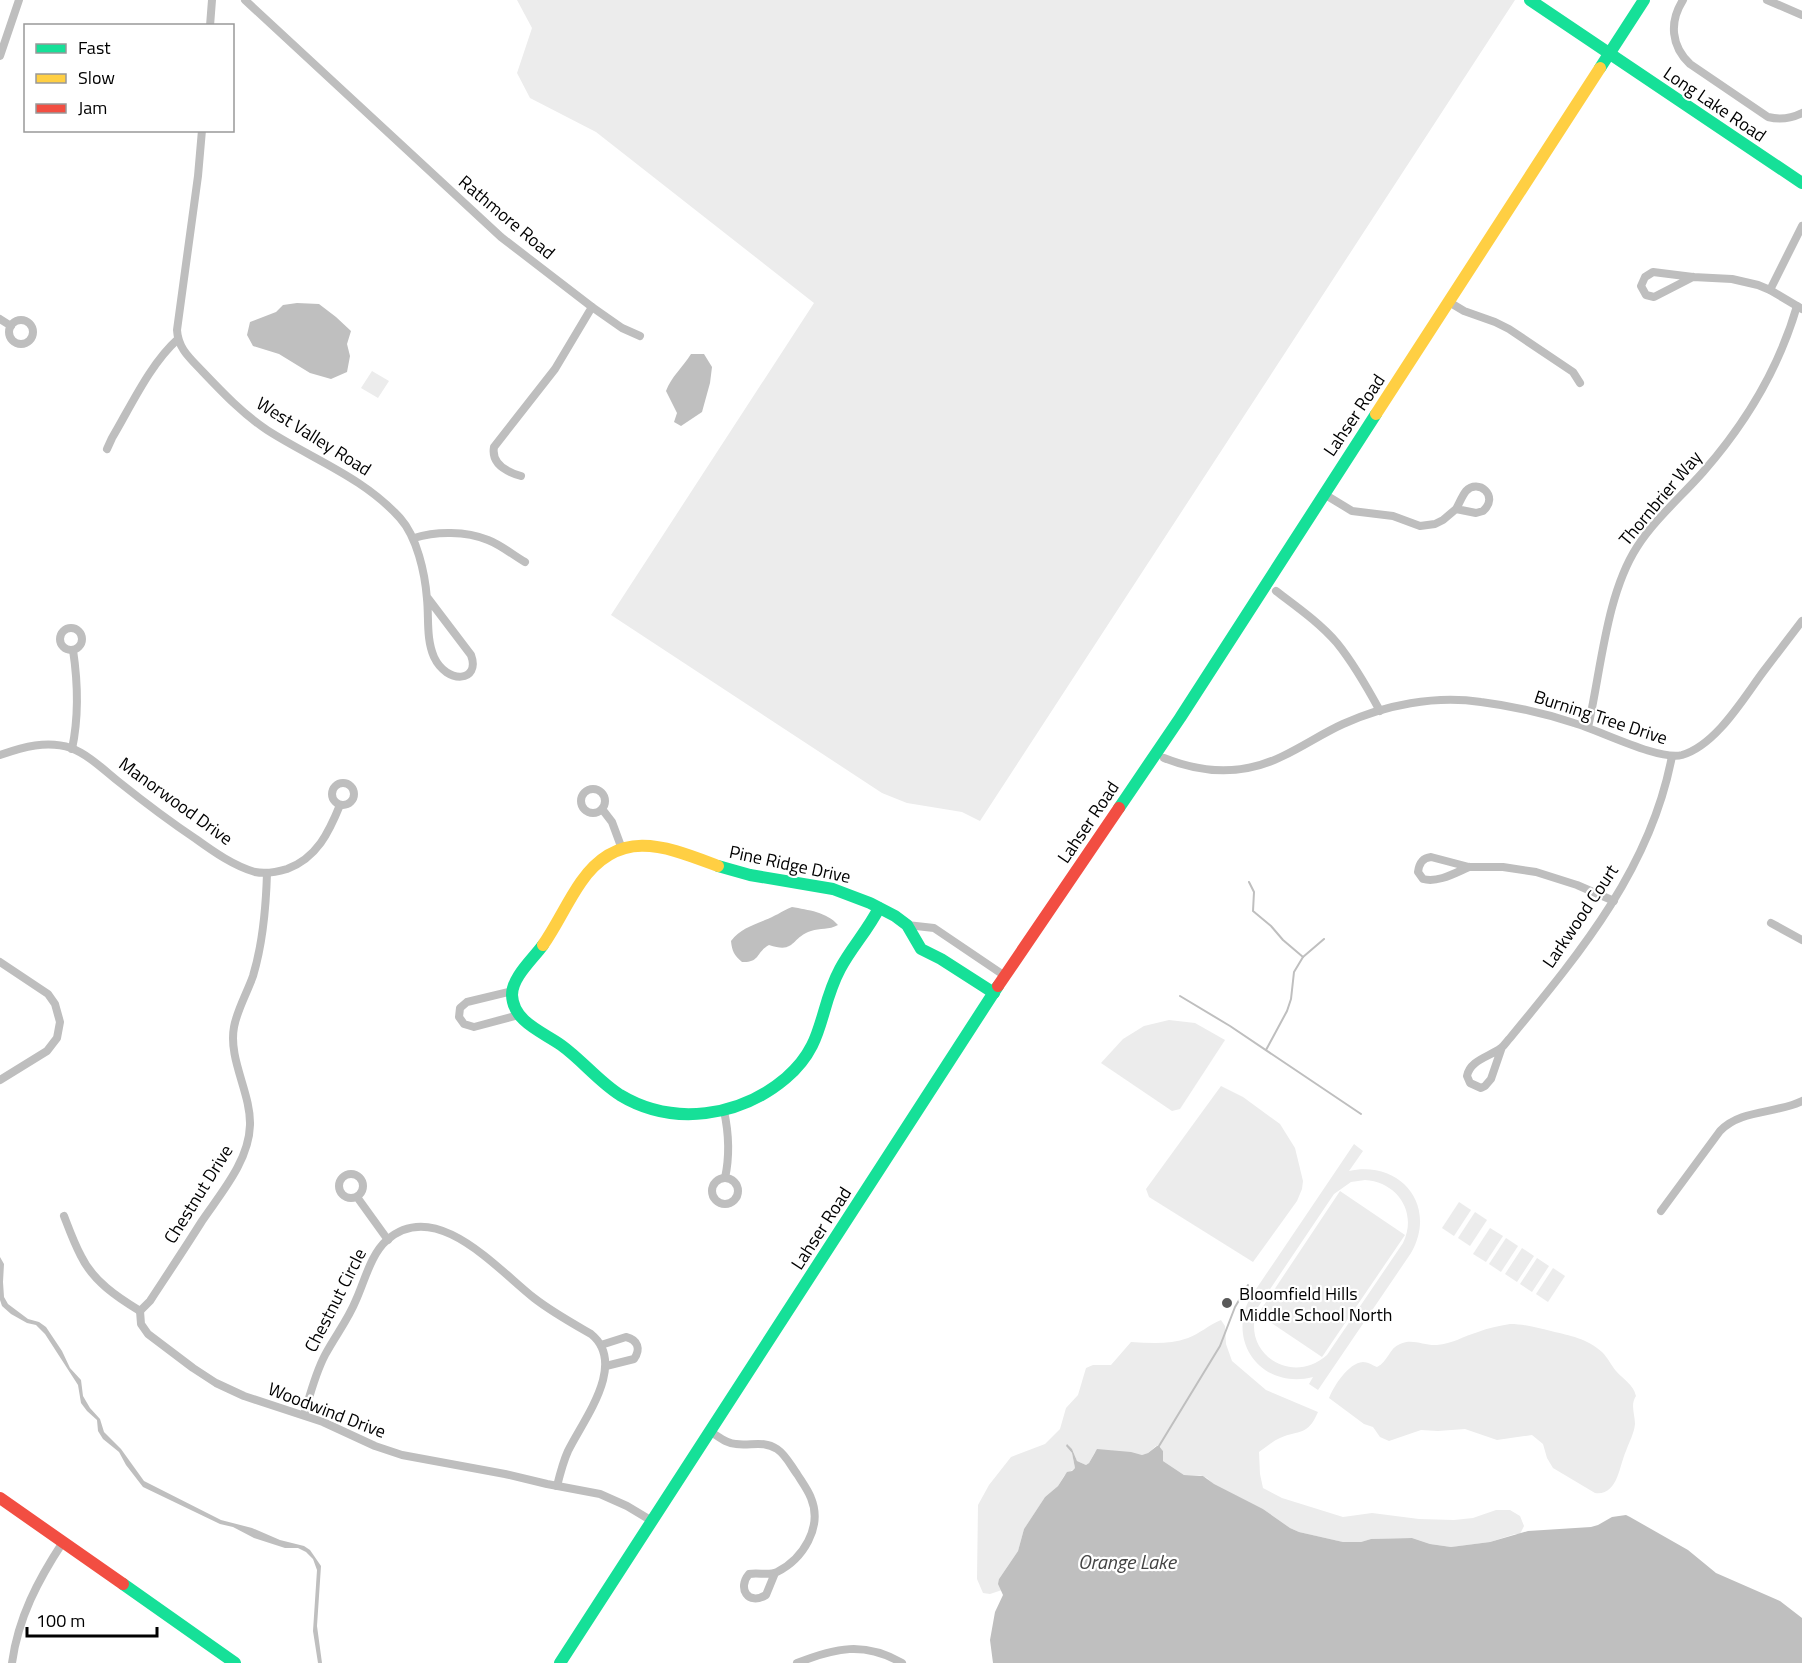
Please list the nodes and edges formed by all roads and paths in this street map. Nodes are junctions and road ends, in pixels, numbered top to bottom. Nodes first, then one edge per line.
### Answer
1 (19, 0) edge
2 (212, 0) edge
3 (245, 0) edge
4 (1530, 0) edge
5 (1644, 0) edge
6 (1683, 0) edge
7 (1767, 0) edge
8 (1802, 15) edge
9 (210, 24) edge
10 (1609, 54) junction
11 (0, 56) edge
12 (1802, 113) edge
13 (202, 132) edge
14 (1802, 183) edge
15 (1802, 226) edge
16 (1693, 277) junction
17 (1770, 290) junction
18 (1449, 302) junction
19 (592, 307) junction
20 (1800, 308) edge
21 (0, 319) edge
22 (11, 326) dead end
23 (639, 336) dead end
24 (178, 339) junction
25 (1580, 383) dead end
26 (107, 449) dead end
27 (521, 476) dead end
28 (1324, 494) junction
29 (1456, 509) dead end
30 (414, 538) junction
31 (525, 562) dead end
32 (1276, 591) dead end
33 (427, 597) junction
34 (1802, 621) edge
35 (73, 650) dead end
36 (1380, 711) junction
37 (1588, 727) junction
38 (72, 748) junction
39 (0, 755) edge
40 (1672, 756) junction
41 (1164, 758) dead end
42 (340, 805) dead end
43 (602, 809) dead end
44 (622, 849) junction
45 (1469, 867) junction
46 (267, 873) junction
47 (1614, 901) junction
48 (879, 908) junction
49 (1771, 923) dead end
50 (907, 925) junction
51 (1802, 940) edge
52 (0, 962) edge
53 (1005, 976) junction
54 (513, 991) junction
55 (994, 993) junction
56 (519, 1015) junction
57 (1502, 1047) junction
58 (0, 1080) edge
59 (1802, 1101) edge
60 (724, 1111) junction
61 (725, 1178) dead end
62 (357, 1197) dead end
63 (1661, 1211) dead end
64 (64, 1216) dead end
65 (388, 1240) junction
66 (140, 1311) junction
67 (601, 1345) junction
68 (606, 1366) junction
69 (304, 1415) junction
70 (711, 1432) junction
71 (557, 1486) junction
72 (0, 1498) edge
73 (652, 1521) junction
74 (63, 1542) junction
75 (775, 1573) dead end
76 (12, 1663) edge
77 (235, 1663) edge
78 (560, 1663) edge
79 (797, 1663) edge
80 (902, 1663) edge

1 - 11 street
2 - 9 street
3 - 19 street, Rathmore Road
4 - 10 street, Long Lake Road
5 - 10 street, Lahser Road
6 - 12 street
7 - 8 street
10 - 14 street, Long Lake Road
10 - 18 street, Lahser Road
13 - 24 street
15 - 17 street
16 - 16 street
16 - 17 street
17 - 20 street
18 - 25 street
18 - 28 street, Lahser Road
19 - 23 street, Rathmore Road
19 - 27 street
20 - 37 street, Thornbrier Way
21 - 22 street
24 - 26 street
24 - 30 street, West Valley Road
28 - 29 street
28 - 53 street, Lahser Road
30 - 31 street
30 - 33 street, West Valley Road
32 - 36 street
33 - 33 street, West Valley Road
34 - 40 street, Burning Tree Drive
35 - 38 street
36 - 37 street, Burning Tree Drive
36 - 41 street, Burning Tree Drive
37 - 40 street, Burning Tree Drive
38 - 39 street, Manorwood Drive
38 - 46 street, Manorwood Drive
40 - 47 street, Larkwood Court
42 - 46 street
43 - 44 street
44 - 48 street, Pine Ridge Drive
44 - 54 street, Pine Ridge Drive
45 - 45 street
45 - 47 street
46 - 66 street, Chestnut Drive
47 - 57 street, Larkwood Court
48 - 50 street, Pine Ridge Drive
48 - 60 street
49 - 51 street
50 - 53 street, Pine Ridge Drive
50 - 55 street, Pine Ridge Drive
52 - 58 street
53 - 55 street, Lahser Road
54 - 56 street
54 - 56 street
55 - 70 street, Lahser Road
56 - 60 street
57 - 57 street, Larkwood Court
59 - 63 street
60 - 61 street
62 - 65 street
64 - 66 street
65 - 67 street, Chestnut Circle
65 - 69 street, Chestnut Circle
66 - 69 street, Woodwind Drive
67 - 68 street
67 - 68 street
68 - 71 street
69 - 71 street, Woodwind Drive
70 - 73 street, Lahser Road
70 - 75 street
71 - 73 street, Woodwind Drive
72 - 74 street
73 - 78 street, Lahser Road
74 - 76 street
74 - 77 street
79 - 80 street

